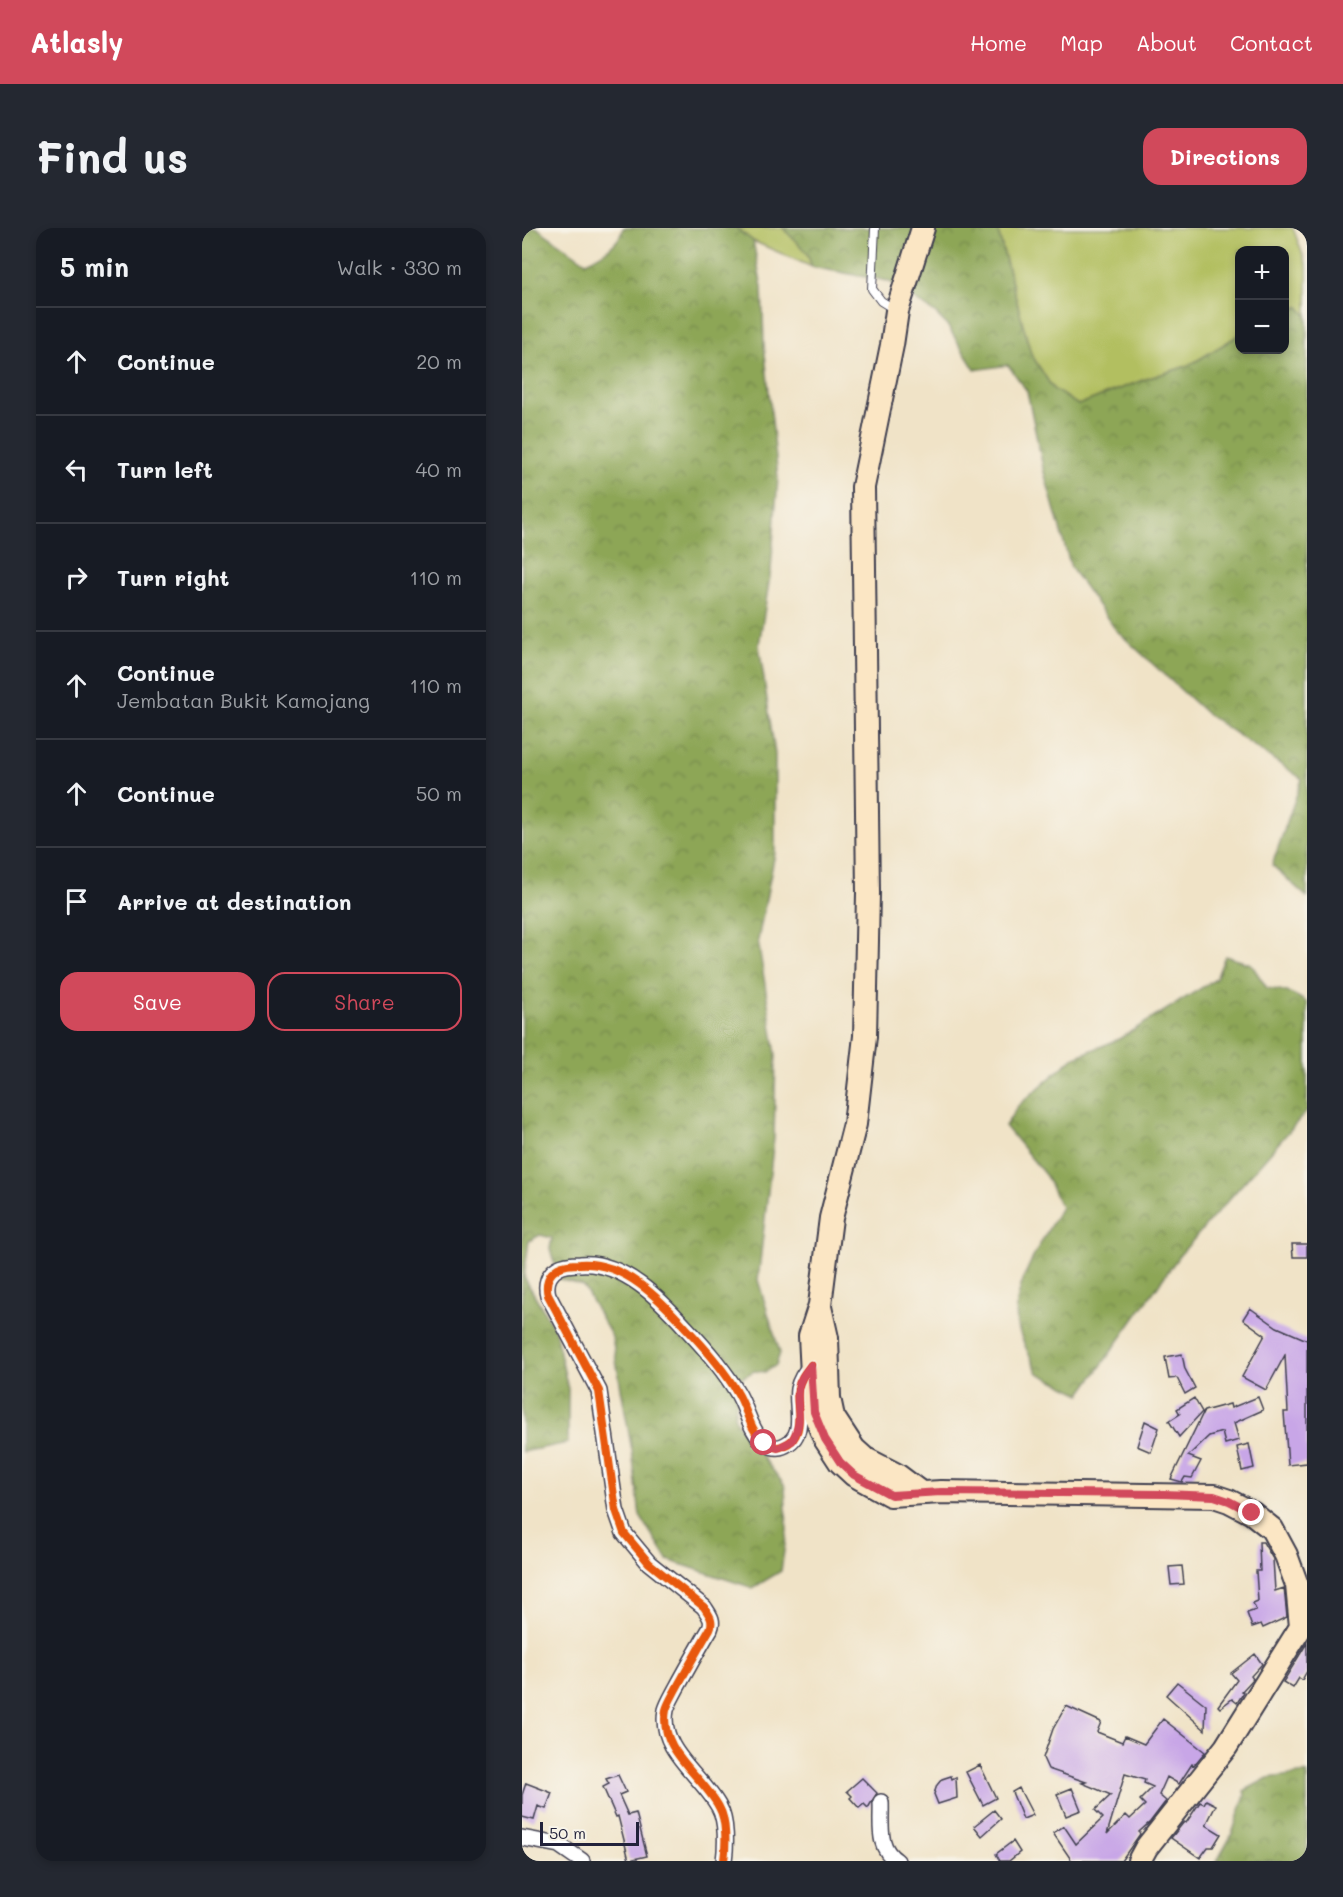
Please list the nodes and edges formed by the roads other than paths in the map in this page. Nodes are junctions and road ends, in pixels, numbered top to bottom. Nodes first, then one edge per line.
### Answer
1 (875, 228) edge
2 (923, 228) edge
3 (897, 311) junction
4 (820, 1305) junction
5 (811, 1365) junction
6 (931, 1493) junction
7 (881, 1802) dead end
8 (522, 1838) edge
9 (582, 1861) edge
10 (724, 1861) edge
11 (897, 1861) edge
12 (1139, 1861) edge

1 - 3 lane
2 - 3 main road
3 - 4 main road
4 - 5 main road
4 - 6 main road
5 - 6 main road
5 - 10 street
6 - 12 main road
7 - 11 street
8 - 9 street

